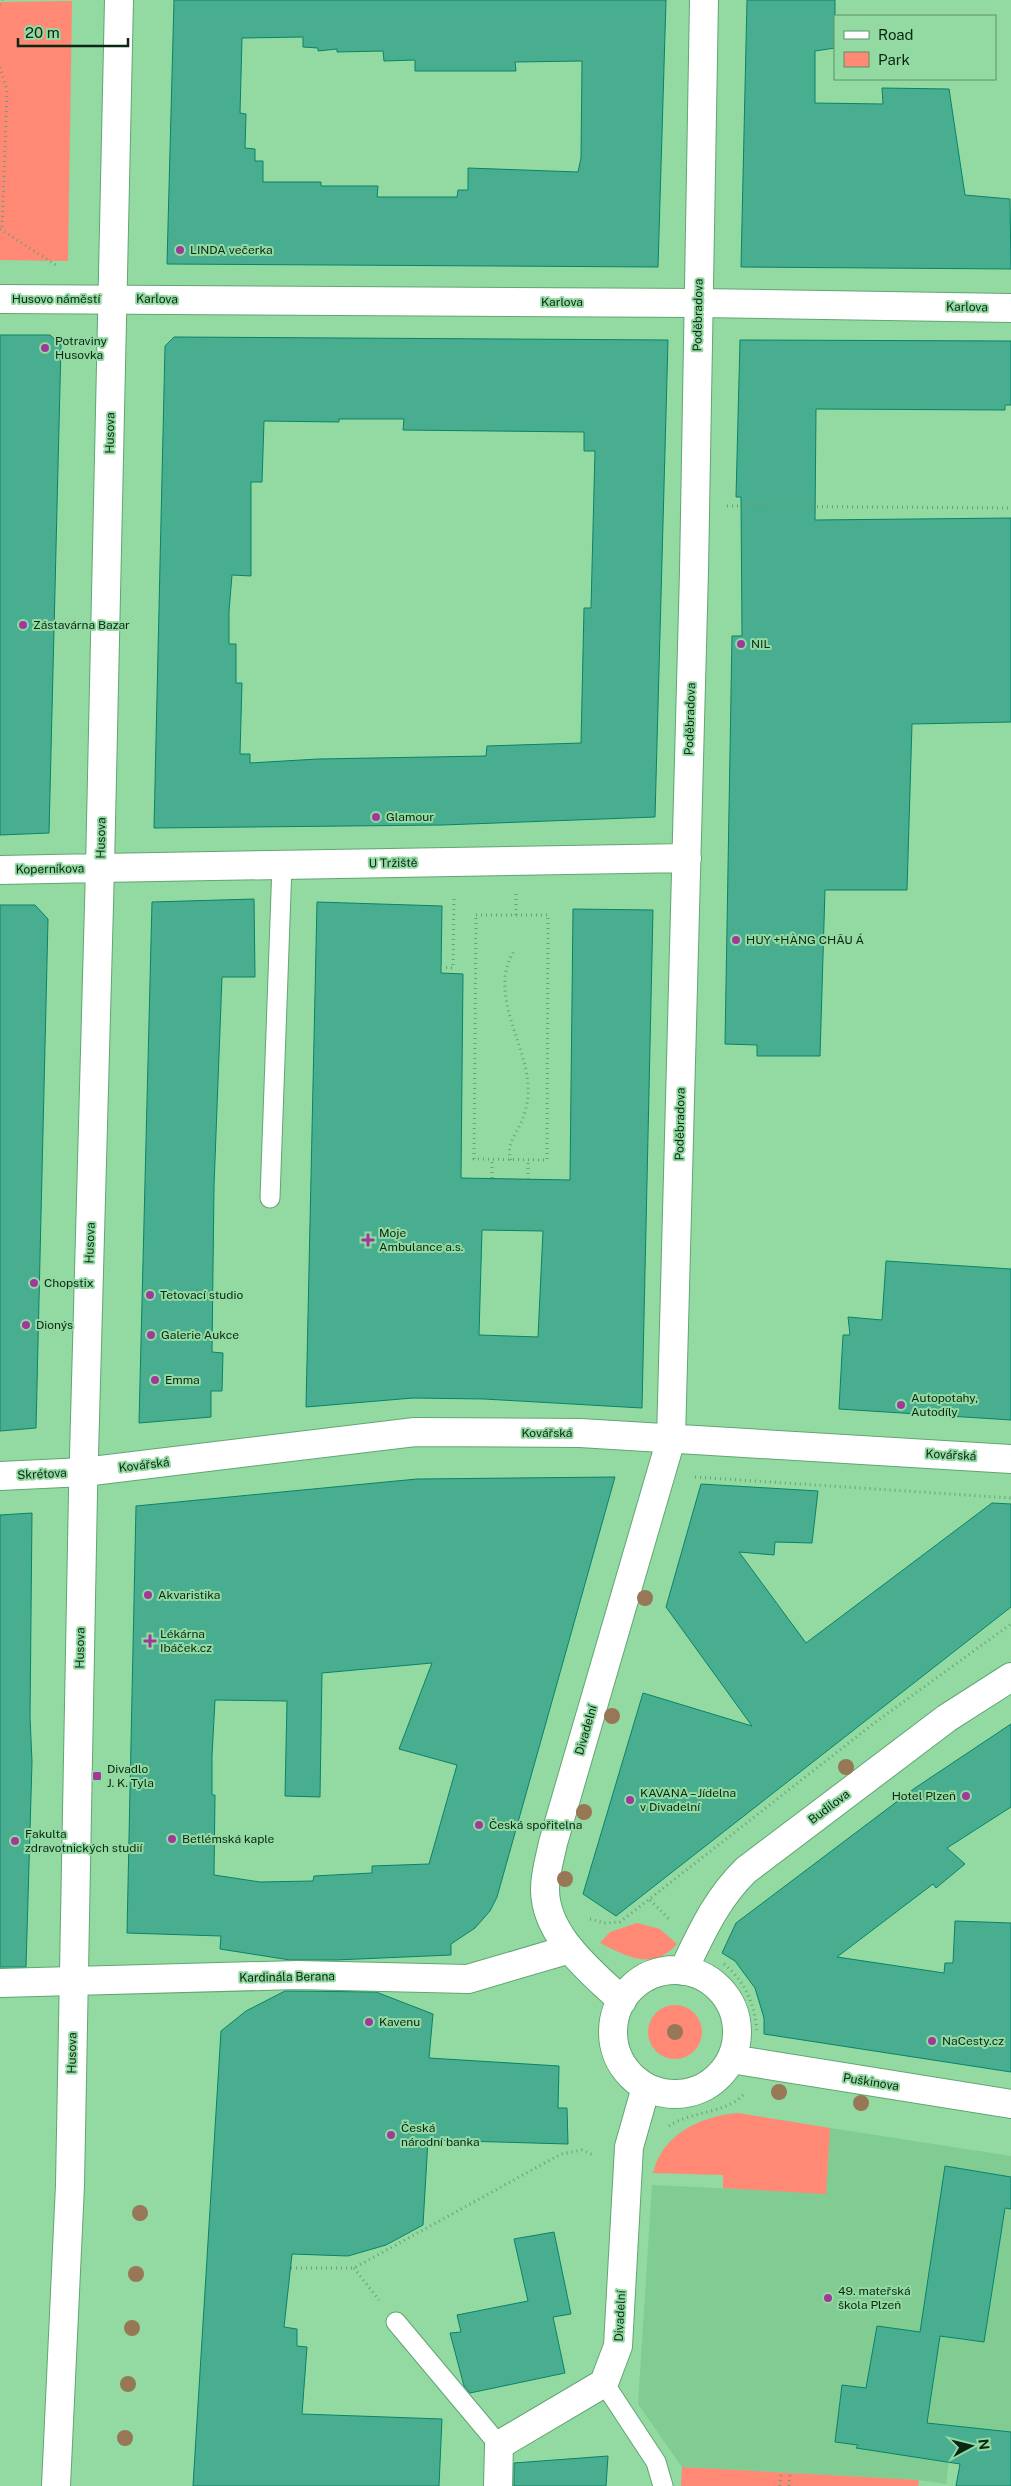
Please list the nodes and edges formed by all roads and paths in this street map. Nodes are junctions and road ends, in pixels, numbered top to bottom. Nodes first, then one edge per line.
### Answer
1 (2, 0) edge
2 (119, 0) edge
3 (704, 0) edge
4 (0, 6) edge
5 (0, 67) edge
6 (1, 230) edge
7 (63, 270) dead end
8 (0, 298) edge
9 (113, 299) junction
10 (699, 303) junction
11 (1011, 308) edge
12 (694, 506) junction
13 (1011, 508) edge
14 (686, 858) junction
15 (282, 865) junction
16 (100, 868) junction
17 (0, 870) edge
18 (516, 891) dead end
19 (454, 892) dead end
20 (516, 915) junction
21 (514, 951) dead end
22 (441, 968) dead end
23 (492, 1160) junction
24 (511, 1160) junction
25 (528, 1160) junction
26 (492, 1178) dead end
27 (528, 1179) dead end
28 (270, 1198) dead end
29 (671, 1439) junction
30 (705, 1441) junction
31 (1011, 1459) edge
32 (84, 1472) junction
33 (0, 1476) edge
34 (694, 1477) junction
35 (692, 1487) dead end
36 (1011, 1498) edge
37 (1011, 1624) edge
38 (1011, 1678) edge
39 (650, 1900) junction
40 (586, 1917) dead end
41 (675, 1925) dead end
42 (570, 1949) junction
43 (720, 1961) dead end
44 (683, 1970) junction
45 (73, 1982) junction
46 (0, 1983) edge
47 (622, 2001) junction
48 (757, 2035) dead end
49 (731, 2059) junction
50 (646, 2087) junction
51 (748, 2091) dead end
52 (1011, 2104) edge
53 (666, 2131) dead end
54 (562, 2154) dead end
55 (291, 2268) dead end
56 (354, 2268) junction
57 (396, 2322) joint
58 (604, 2383) junction
59 (499, 2445) junction
60 (781, 2474) dead end
61 (790, 2475) dead end
62 (56, 2486) edge
63 (498, 2486) edge
64 (663, 2486) edge
65 (780, 2486) edge
66 (789, 2486) edge

1 - 4 path
2 - 9 street, Husova
3 - 10 street, Poděbradova
5 - 6 path
6 - 7 path
8 - 9 street, Husovo náměstí
9 - 10 street, Karlova
9 - 16 street, Husova
10 - 11 street, Karlova
10 - 12 street, Poděbradova
12 - 13 path
12 - 14 street, Poděbradova
14 - 15 street, U Tržiště
14 - 29 street, Poděbradova
15 - 16 street, U Tržiště
15 - 28 lane
16 - 17 street, Koperníkova
16 - 32 street, Husova
18 - 20 path
19 - 22 path
20 - 23 path
20 - 25 path
21 - 24 path
23 - 24 path
23 - 26 path
24 - 25 path
25 - 27 path
29 - 30 street, Kovářská
29 - 32 street, Kovářská
29 - 42 street, Divadelní
30 - 31 street, Kovářská
30 - 34 path
32 - 33 street, Skrétova
32 - 45 street, Husova
34 - 35 path
34 - 36 path
37 - 39 path
38 - 44 street, Budilova
39 - 40 path
39 - 41 path
42 - 45 street, Kardinála Berana
42 - 47 street, Divadelní
43 - 48 path
44 - 47 street
44 - 49 street
45 - 46 street, Kardinála Berana
45 - 62 street, Husova
47 - 50 street
49 - 50 street
49 - 52 street, Puškinova
50 - 58 street, Divadelní
51 - 53 path
54 - 56 path
55 - 56 path
56 - 57 path
57 - 59 lane
58 - 59 street
58 - 64 lane
59 - 63 street
60 - 65 path
61 - 66 path

